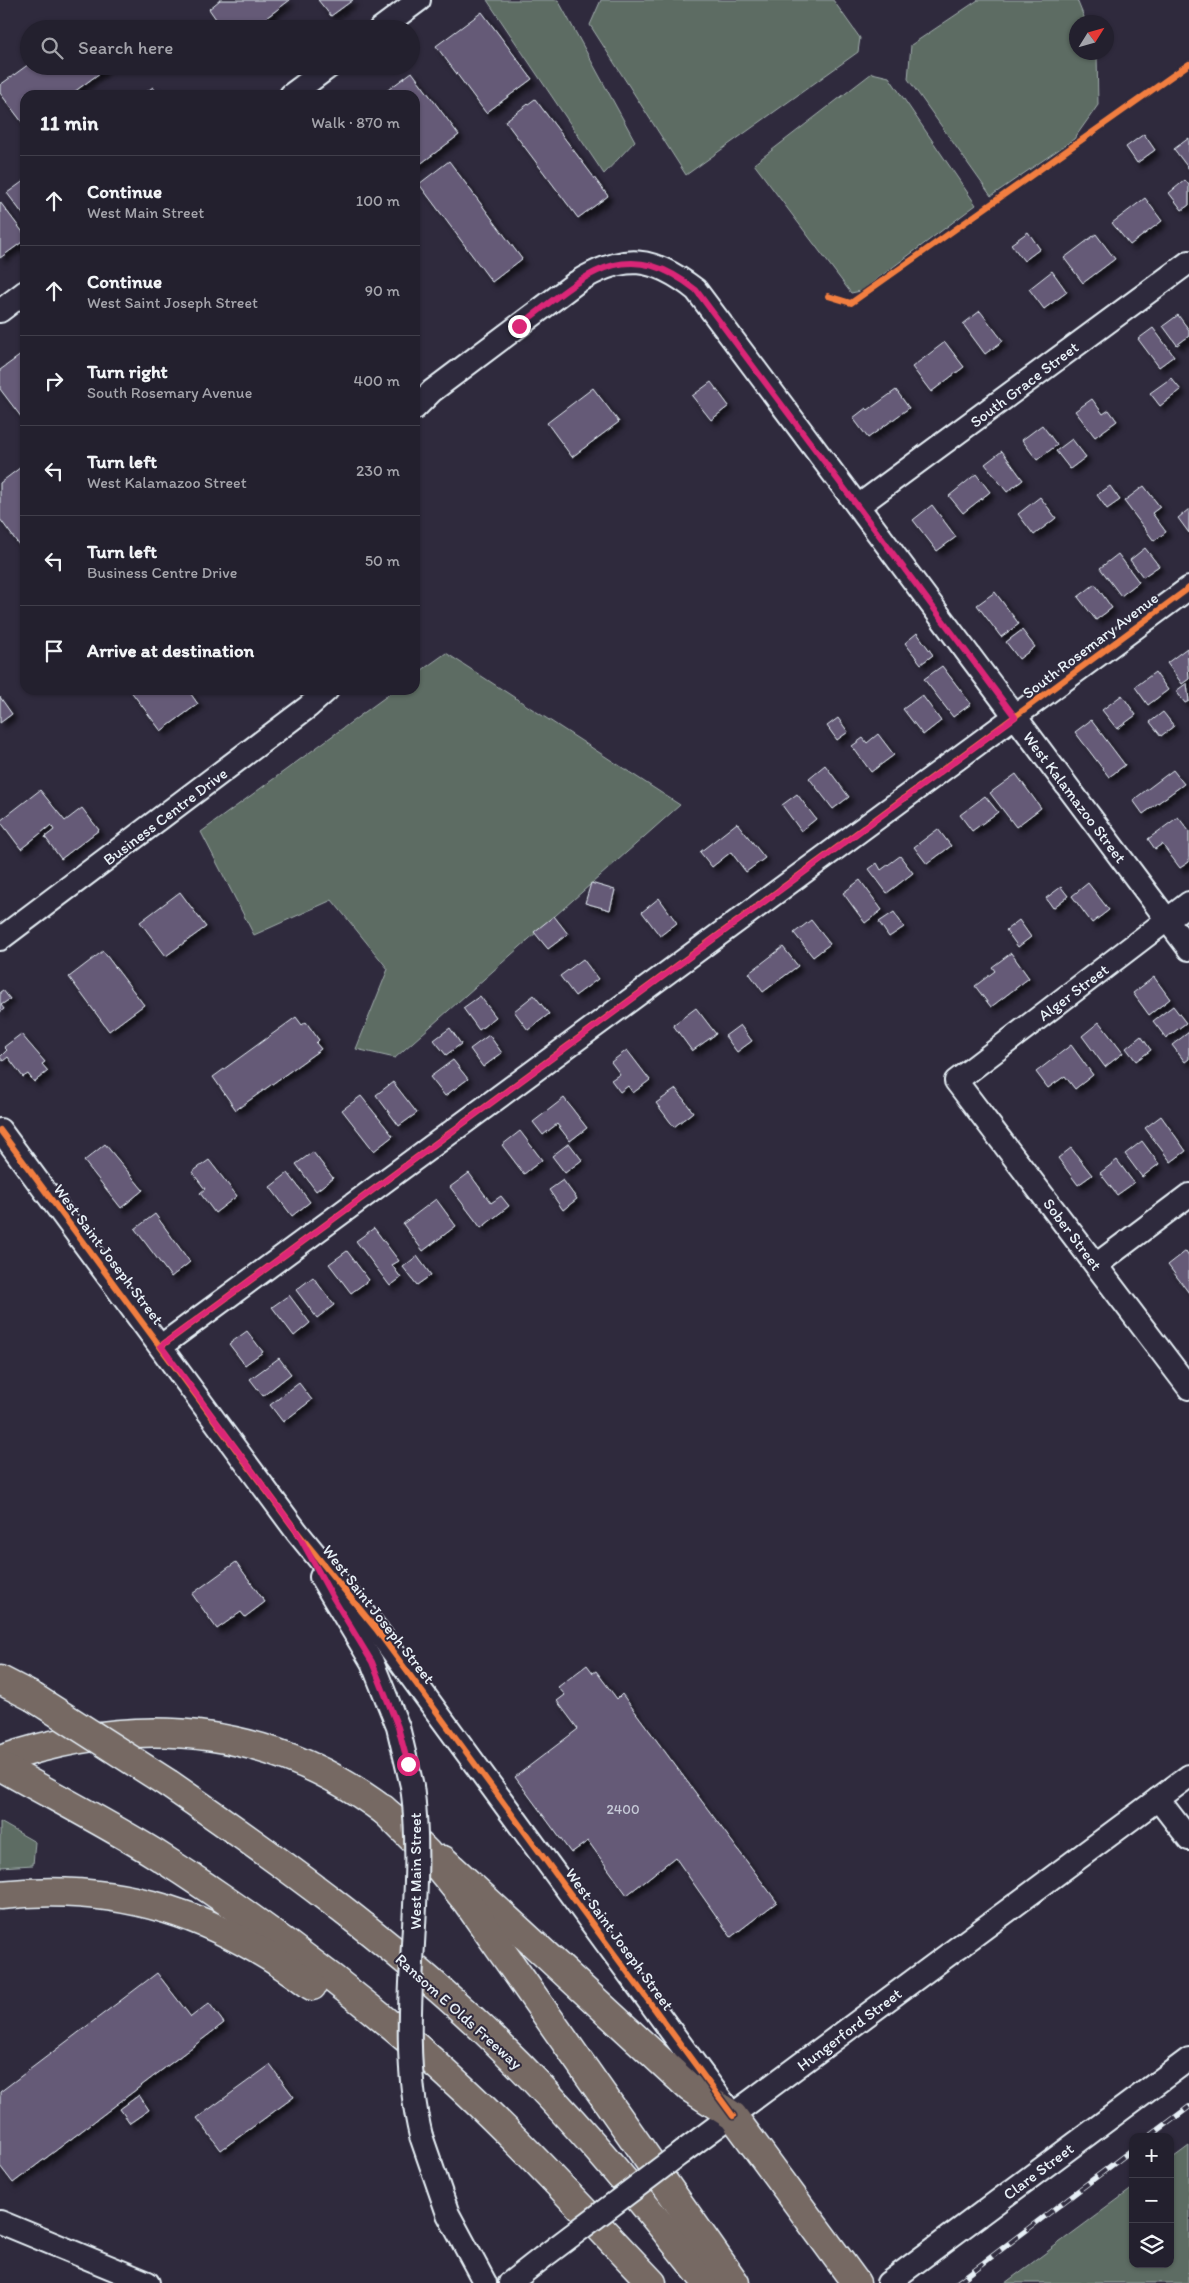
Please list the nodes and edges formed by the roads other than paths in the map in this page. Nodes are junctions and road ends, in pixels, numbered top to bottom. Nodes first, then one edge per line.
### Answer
1 (419, 0) edge
2 (392, 20) edge
3 (318, 75) edge
4 (298, 90) edge
5 (1189, 262) edge
6 (20, 296) edge
7 (0, 311) edge
8 (420, 403) edge
9 (858, 506) junction
10 (1189, 588) edge
11 (321, 695) edge
12 (1015, 717) junction
13 (1189, 903) edge
14 (1167, 920) junction
15 (0, 939) edge
16 (1189, 949) edge
17 (956, 1081) joint
18 (0, 1130) edge
19 (1189, 1195) edge
20 (1096, 1264) junction
21 (161, 1346) junction
22 (1189, 1388) edge
23 (297, 1532) junction
24 (0, 1680) edge
25 (0, 1760) edge
26 (0, 1766) edge
27 (1189, 1776) edge
28 (1158, 1799) junction
29 (383, 1809) junction
30 (1189, 1839) edge
31 (0, 1895) edge
32 (1189, 2060) edge
33 (733, 2116) junction
34 (553, 2179) junction
35 (0, 2222) edge
36 (148, 2283) edge
37 (485, 2283) edge
38 (510, 2283) edge
39 (652, 2283) edge
40 (707, 2283) edge
41 (735, 2283) edge
42 (856, 2283) edge
43 (888, 2283) edge

1 - 2 street
3 - 4 street
5 - 9 street, South Grace Street
6 - 7 street
8 - 9 street, West Kalamazoo Street
9 - 12 street, West Kalamazoo Street
10 - 12 street, South Rosemary Avenue
11 - 15 street, Business Centre Drive
12 - 14 street, West Kalamazoo Street
12 - 21 street, South Rosemary Avenue
13 - 14 street, Alger Street
14 - 16 street, West Kalamazoo Street
14 - 17 street, Alger Street
17 - 20 street, Sober Street
18 - 21 street, West Saint Joseph Street
19 - 20 street
20 - 22 street, Sober Street
21 - 23 street, West Saint Joseph Street
23 - 33 street, West Saint Joseph Street
23 - 37 street, West Main Street, bridge
24 - 40 main road, Ransom E Olds Freeway, bridge
25 - 29 main road
26 - 34 main road
27 - 28 street, Hungerford Street
28 - 30 street
28 - 33 street, Hungerford Street
29 - 33 main road
29 - 41 main road
31 - 34 main road
32 - 43 street, Clare Street
33 - 38 street, Hungerford Street, bridge
33 - 42 main road, West Saint Joseph Street
34 - 39 main road
35 - 36 street

